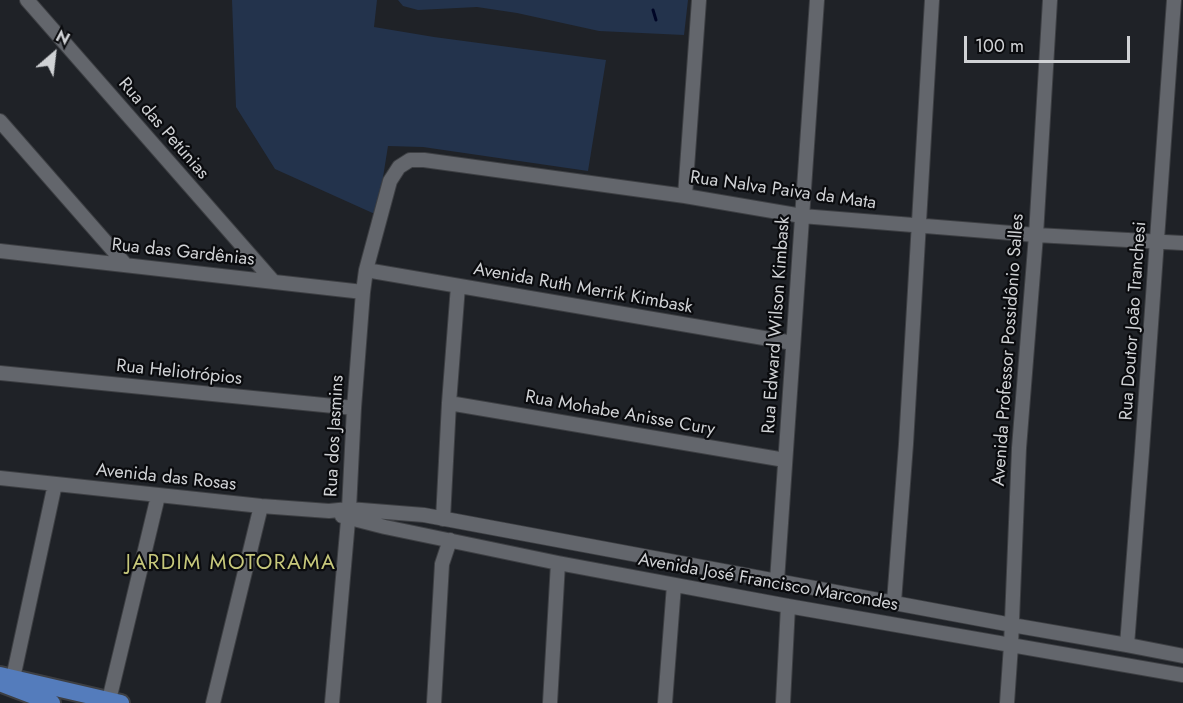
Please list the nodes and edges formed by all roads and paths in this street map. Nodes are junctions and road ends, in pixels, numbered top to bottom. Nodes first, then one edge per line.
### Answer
1 (27, 0) edge
2 (699, 0) edge
3 (817, 0) edge
4 (933, 0) edge
5 (1050, 0) edge
6 (1174, 0) edge
7 (0, 122) edge
8 (390, 181) joint
9 (685, 196) junction
10 (802, 216) junction
11 (919, 226) junction
12 (1036, 235) junction
13 (1158, 242) junction
14 (1183, 243) edge
15 (0, 251) edge
16 (124, 264) junction
17 (366, 270) junction
18 (273, 281) junction
19 (458, 286) junction
20 (363, 292) junction
21 (794, 343) junction
22 (0, 373) edge
23 (449, 403) junction
24 (354, 408) junction
25 (785, 460) junction
26 (0, 478) edge
27 (56, 484) junction
28 (158, 496) junction
29 (261, 506) junction
30 (349, 514) junction
31 (424, 515) junction
32 (443, 519) junction
33 (420, 534) junction
34 (450, 540) junction
35 (558, 563) junction
36 (777, 581) junction
37 (674, 585) junction
38 (894, 602) junction
39 (788, 606) junction
40 (1012, 625) junction
41 (1011, 645) junction
42 (1127, 645) junction
43 (1183, 656) edge
44 (1183, 675) edge
45 (4, 679) edge
46 (0, 695) edge
47 (115, 701) edge
48 (334, 701) edge
49 (34, 703) edge
50 (52, 703) edge
51 (213, 703) edge
52 (434, 703) edge
53 (550, 703) edge
54 (665, 703) edge
55 (783, 703) edge
56 (1006, 703) edge

1 - 18 street, Rua das Petúnias
2 - 9 street
3 - 10 street, Rua Edward Wilson Kimbask
4 - 11 street
5 - 12 street, Avenida Professor Possidônio Salles
6 - 13 street, Rua Doutor João Tranchesi
7 - 16 street
8 - 9 street, Rua Nalva Paiva da Mata
8 - 17 street, Rua dos Jasmins
9 - 10 street, Rua Nalva Paiva da Mata
10 - 11 street, Rua Nalva Paiva da Mata
10 - 21 street, Rua Edward Wilson Kimbask
11 - 12 street, Rua Nalva Paiva da Mata
11 - 38 street
12 - 13 street, Rua Nalva Paiva da Mata
12 - 40 street, Avenida Professor Possidônio Salles
13 - 14 street, Rua Nalva Paiva da Mata
13 - 42 street, Rua Doutor João Tranchesi
15 - 16 street, Rua das Gardênias
16 - 18 street, Rua das Gardênias
17 - 19 street, Avenida Ruth Merrik Kimbask
17 - 20 street, Rua dos Jasmins
18 - 20 street, Rua das Gardênias
19 - 21 street, Avenida Ruth Merrik Kimbask
19 - 23 street
20 - 24 street, Rua dos Jasmins
21 - 25 street, Rua Edward Wilson Kimbask
22 - 24 street, Rua Heliotrópios
23 - 25 street, Rua Mohabe Anisse Cury
23 - 32 street
24 - 30 street, Rua dos Jasmins
25 - 36 street, Rua Edward Wilson Kimbask
26 - 27 street, Avenida das Rosas
27 - 28 street, Avenida das Rosas
27 - 45 street
28 - 29 street, Avenida das Rosas
28 - 47 street
29 - 30 street, Avenida das Rosas
29 - 51 street
30 - 31 street, Avenida José Francisco Marcondes
30 - 33 street, Avenida José Francisco Marcondes
30 - 48 street, Rua dos Jasmins
31 - 32 street, Avenida José Francisco Marcondes
31 - 33 street
32 - 36 street, Avenida José Francisco Marcondes
33 - 34 street, Avenida José Francisco Marcondes
34 - 35 street, Avenida José Francisco Marcondes
34 - 52 street
35 - 37 street, Avenida José Francisco Marcondes
35 - 53 street
36 - 38 street, Avenida José Francisco Marcondes
37 - 39 street, Avenida José Francisco Marcondes
37 - 54 street
38 - 40 street, Avenida José Francisco Marcondes
39 - 41 street, Avenida José Francisco Marcondes
39 - 55 street
40 - 41 street, Avenida Professor Possidônio Salles
40 - 42 street, Avenida José Francisco Marcondes
41 - 44 street, Avenida José Francisco Marcondes
41 - 56 street, Avenida Professor Possidônio Salles
42 - 43 street, Avenida José Francisco Marcondes
45 - 47 main road
45 - 50 main road
46 - 49 main road

